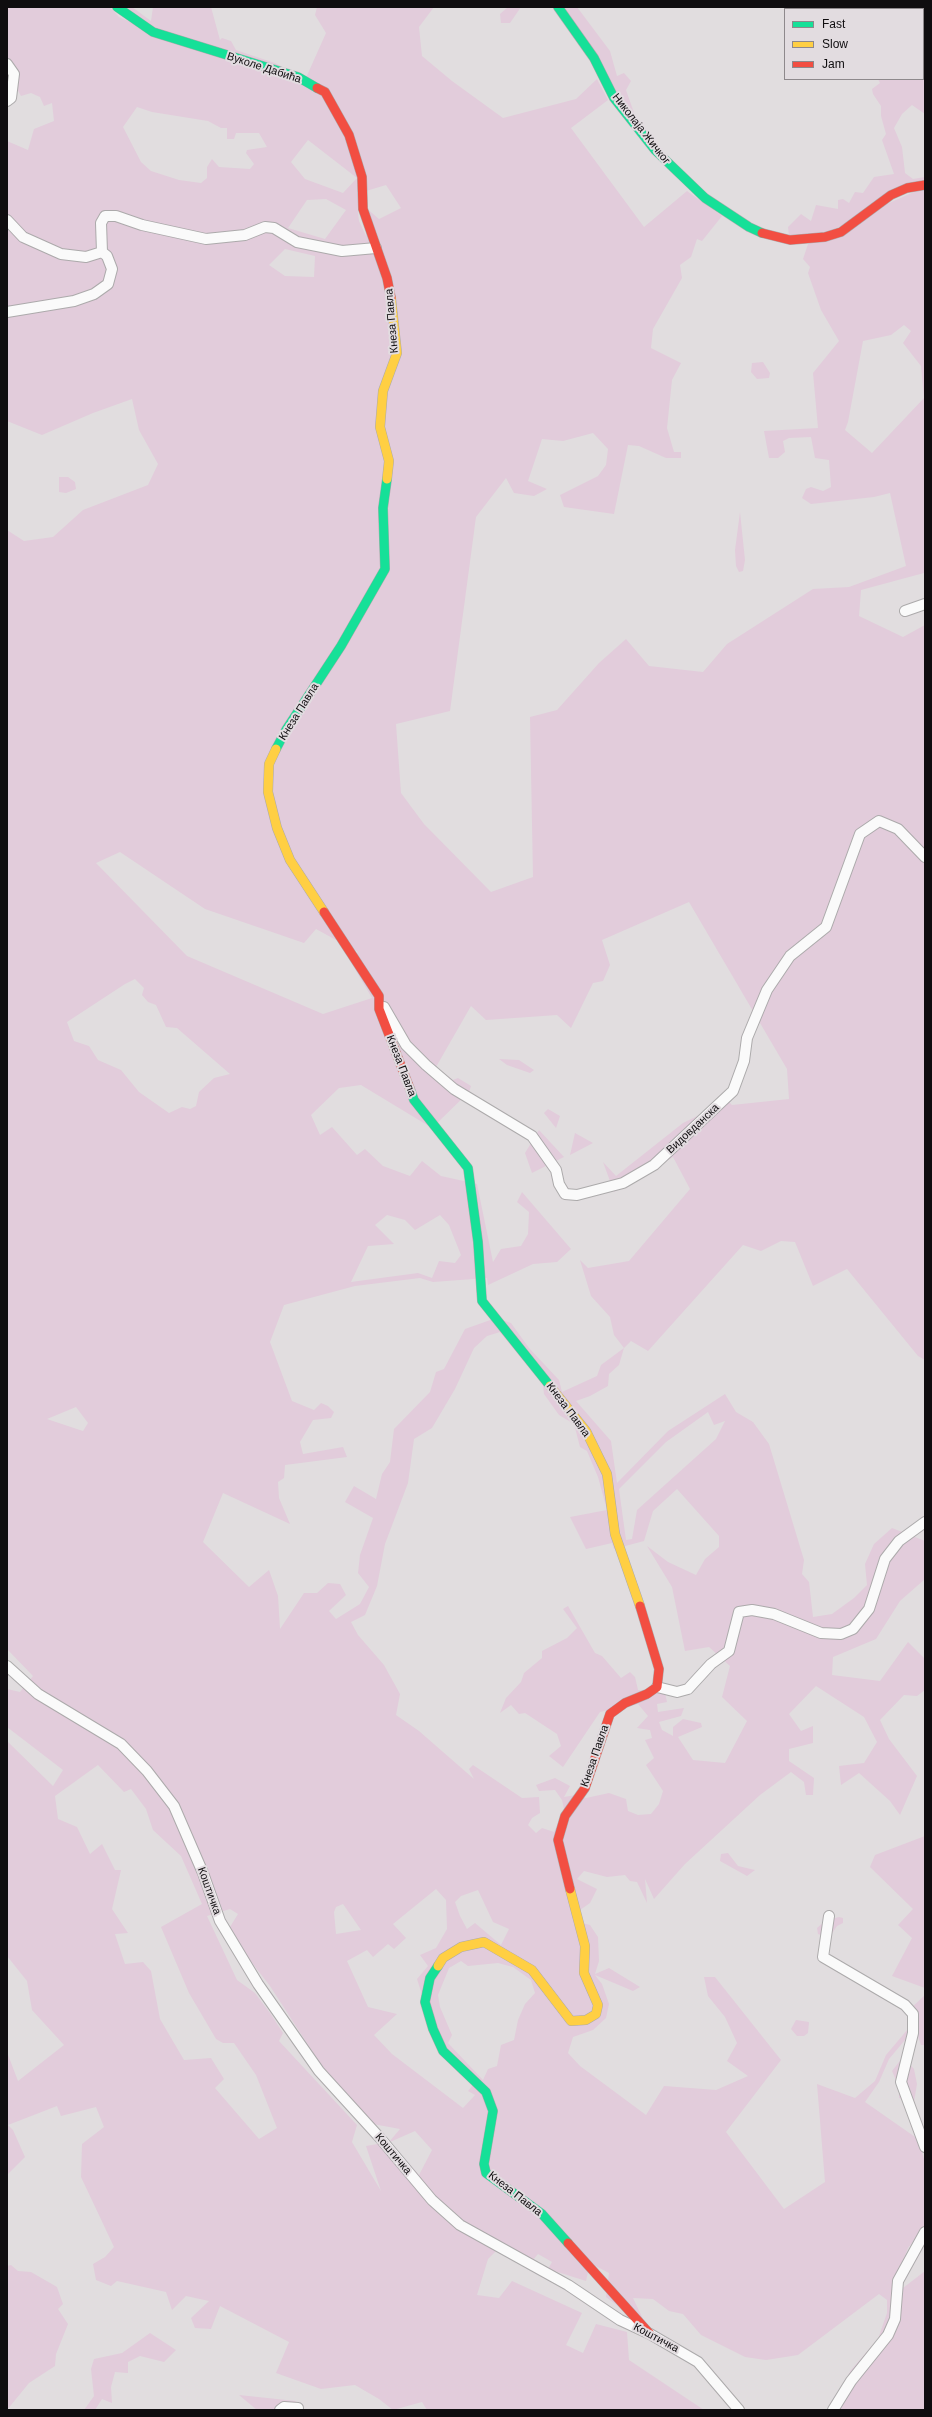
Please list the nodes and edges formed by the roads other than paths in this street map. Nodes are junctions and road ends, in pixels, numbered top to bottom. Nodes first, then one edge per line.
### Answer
1 (117, 7) edge
2 (558, 7) edge
3 (7, 64) edge
4 (7, 101) edge
5 (925, 184) edge
6 (7, 220) edge
7 (376, 248) junction
8 (102, 252) junction
9 (7, 312) edge
10 (925, 604) edge
11 (905, 611) dead end
12 (925, 857) edge
13 (379, 996) junction
14 (925, 1522) edge
15 (7, 1666) edge
16 (657, 1687) junction
17 (828, 1916) dead end
18 (925, 2147) edge
19 (925, 2232) edge
20 (650, 2334) junction
21 (298, 2408) dead end
22 (280, 2410) edge
23 (739, 2410) edge
24 (833, 2410) edge

1 - 7 street, Вуколе Дабића
2 - 5 street, Николаја Жичког
3 - 4 street
6 - 8 street
7 - 8 street
7 - 13 street, Кнеза Павла
8 - 9 street
10 - 11 street
12 - 13 street, Видовданска
13 - 16 street, Кнеза Павла
14 - 16 street
15 - 20 street, Коштичка
16 - 20 street, Кнеза Павла
17 - 18 street
19 - 24 street
20 - 23 street, Коштичка
21 - 22 street

